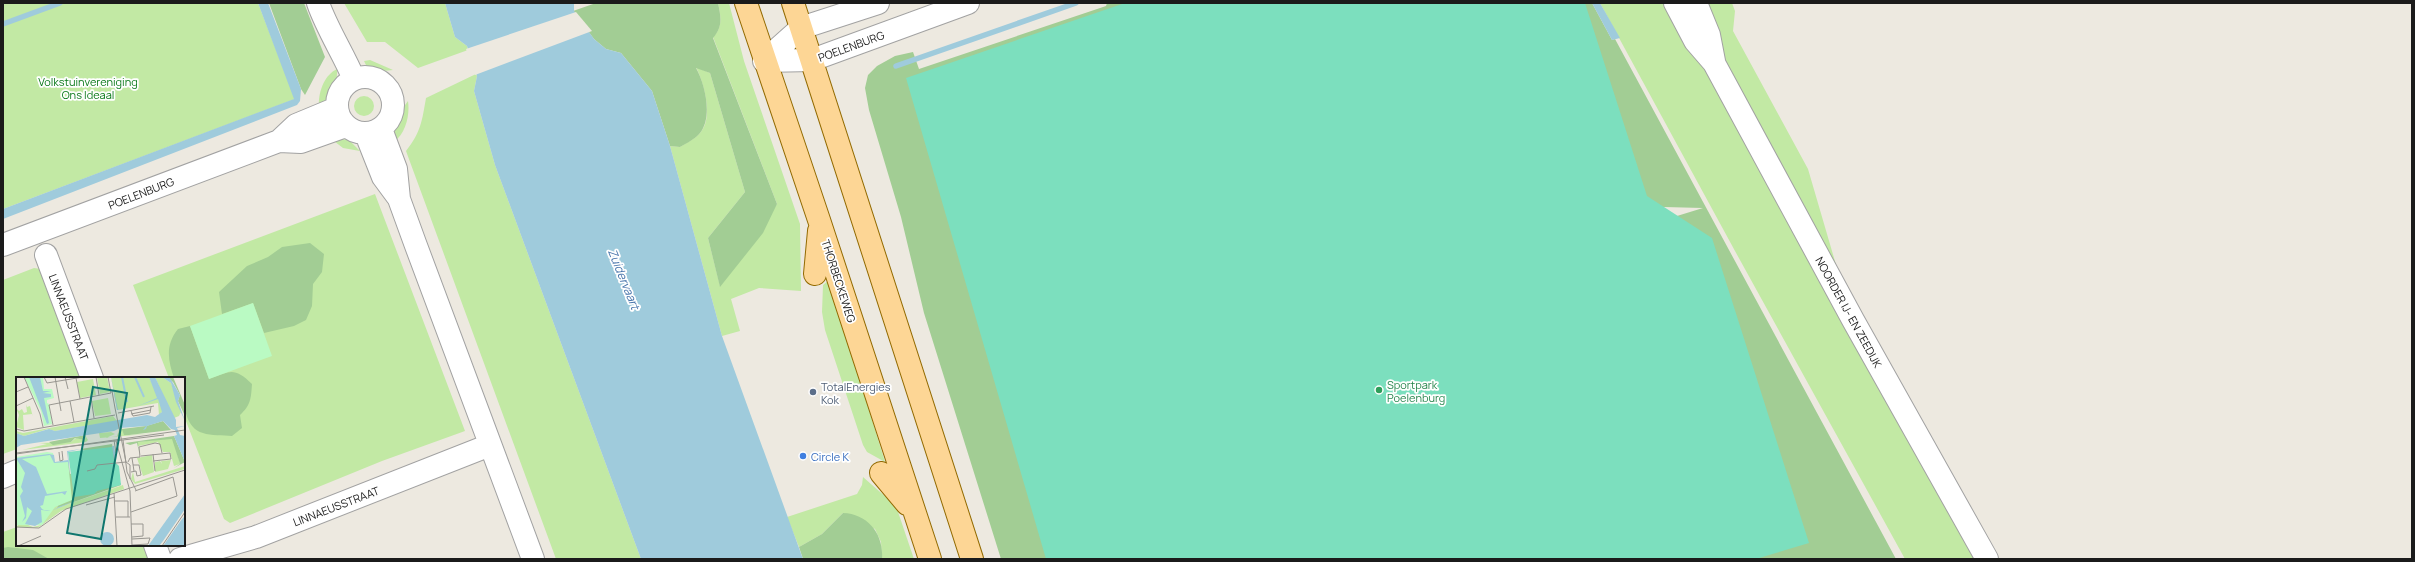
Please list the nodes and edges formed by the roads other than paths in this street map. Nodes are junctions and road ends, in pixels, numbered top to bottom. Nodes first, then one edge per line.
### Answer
1 (318, 3) edge
2 (746, 3) edge
3 (793, 3) edge
4 (878, 3) edge
5 (968, 3) edge
6 (1675, 3) edge
7 (1696, 3) edge
8 (801, 28) junction
9 (812, 60) junction
10 (764, 61) junction
11 (1714, 62) junction
12 (354, 79) junction
13 (341, 117) junction
14 (373, 131) junction
15 (819, 220) junction
16 (3, 245) edge
17 (46, 255) dead end
18 (815, 274) dead end
19 (92, 377) edge
20 (490, 445) junction
21 (16, 471) edge
22 (881, 472) dead end
23 (3, 477) edge
24 (915, 513) junction
25 (155, 546) edge
26 (160, 559) edge
27 (180, 559) edge
28 (533, 559) edge
29 (930, 559) edge
30 (972, 559) edge
31 (1987, 559) edge

1 - 12 street
2 - 10 main road, THORBECKEWEG
3 - 8 main road
4 - 8 street
5 - 9 street, POELENBURG
6 - 11 street, NOORDER IJ- EN ZEEDIJK
7 - 11 street, NOORDER IJ- EN ZEEDIJK
8 - 9 main road
8 - 10 street
9 - 10 street, POELENBURG
9 - 30 main road
10 - 15 main road, THORBECKEWEG
11 - 31 street, NOORDER IJ- EN ZEEDIJK
12 - 13 street
12 - 14 street
13 - 14 street
13 - 16 street, POELENBURG
14 - 20 street
15 - 18 main road
15 - 24 main road, THORBECKEWEG
17 - 19 street, LINNAEUSSTRAAT
20 - 27 street, LINNAEUSSTRAAT
20 - 28 street
21 - 23 street
22 - 24 main road
24 - 29 main road, THORBECKEWEG
25 - 26 street

